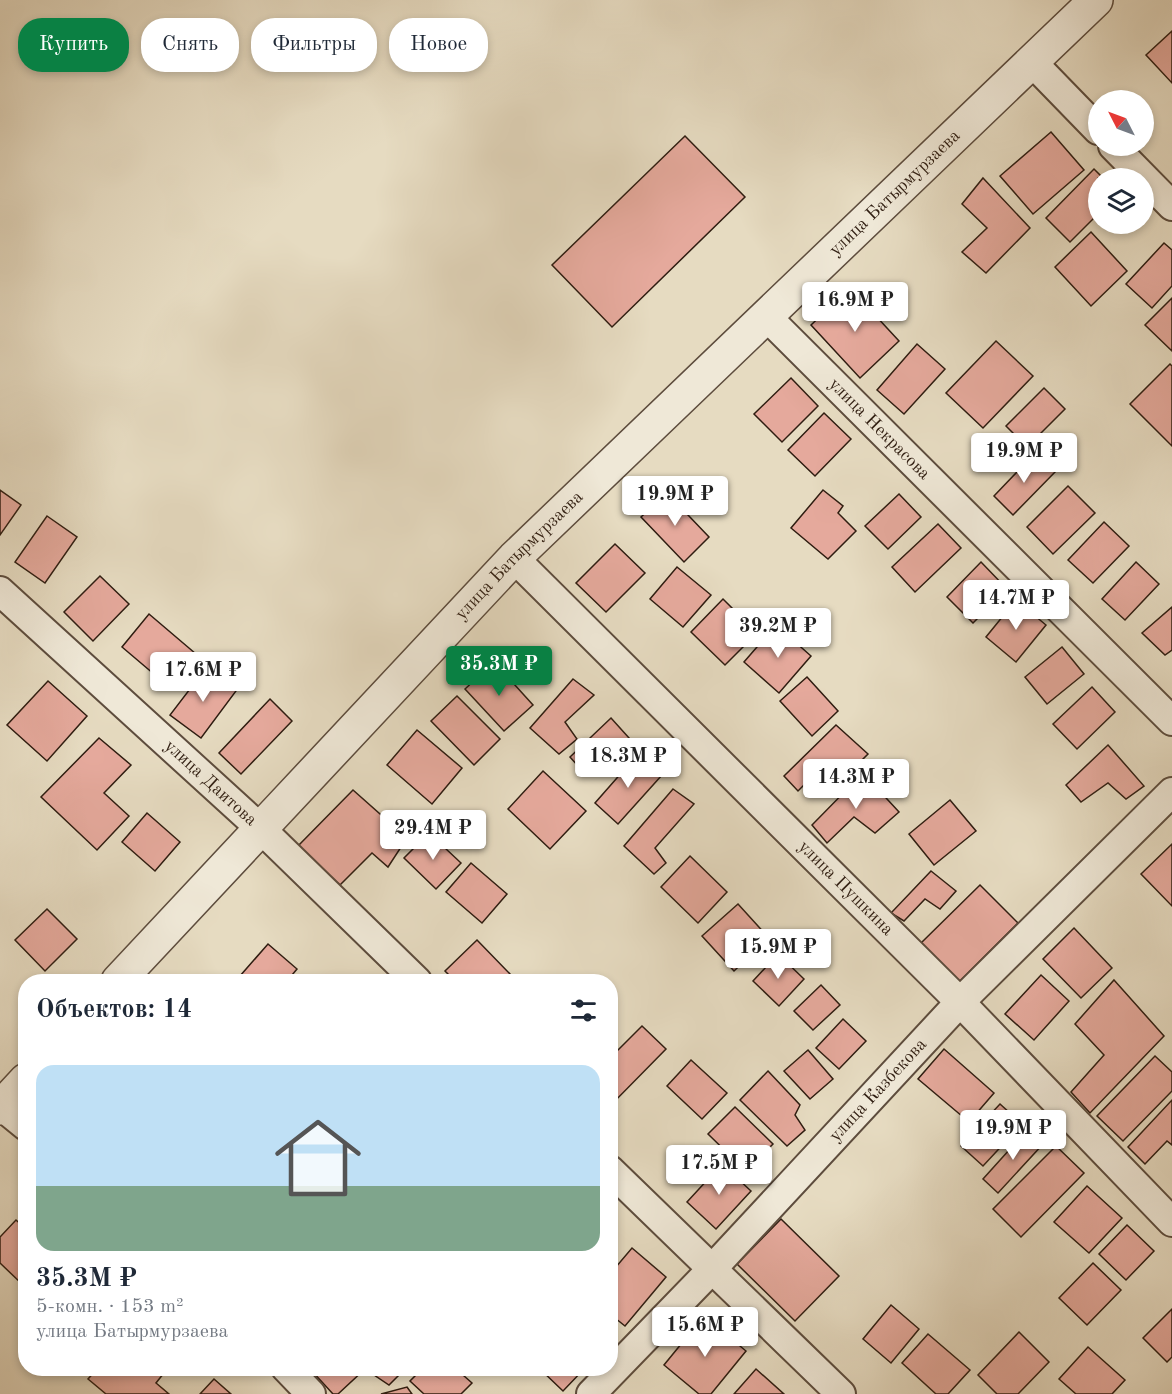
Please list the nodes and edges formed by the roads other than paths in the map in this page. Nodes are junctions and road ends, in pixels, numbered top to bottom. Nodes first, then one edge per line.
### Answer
1 (1096, 0) edge
2 (1031, 62) junction
3 (1088, 120) edge
4 (1123, 156) edge
5 (1172, 206) edge
6 (766, 316) junction
7 (514, 558) junction
8 (0, 591) edge
9 (1172, 721) edge
10 (1172, 792) edge
11 (261, 829) junction
12 (125, 974) edge
13 (410, 974) edge
14 (960, 1002) junction
15 (18, 1093) edge
16 (7, 1111) edge
17 (618, 1178) edge
18 (1172, 1222) edge
19 (712, 1269) junction
20 (618, 1366) edge
21 (294, 1376) edge
22 (608, 1376) edge
23 (311, 1394) edge
24 (591, 1394) edge
25 (841, 1394) edge

1 - 2 street, улица Батырмурзаева
2 - 3 street
2 - 6 street, улица Батырмурзаева
4 - 5 street
6 - 7 street, улица Батырмурзаева
6 - 9 street, улица Некрасова
7 - 11 street, улица Батырмурзаева
7 - 14 street, улица Пушкина
8 - 11 street, улица Даитова
10 - 14 street, улица Казбекова
11 - 12 street, улица Батырмурзаева
11 - 13 street, улица Даитова
14 - 18 street, улица Пушкина
14 - 19 street, улица Казбекова
15 - 16 street
17 - 19 street
19 - 20 street, улица Казбекова
19 - 25 street
21 - 23 street
22 - 24 street, улица Казбекова

